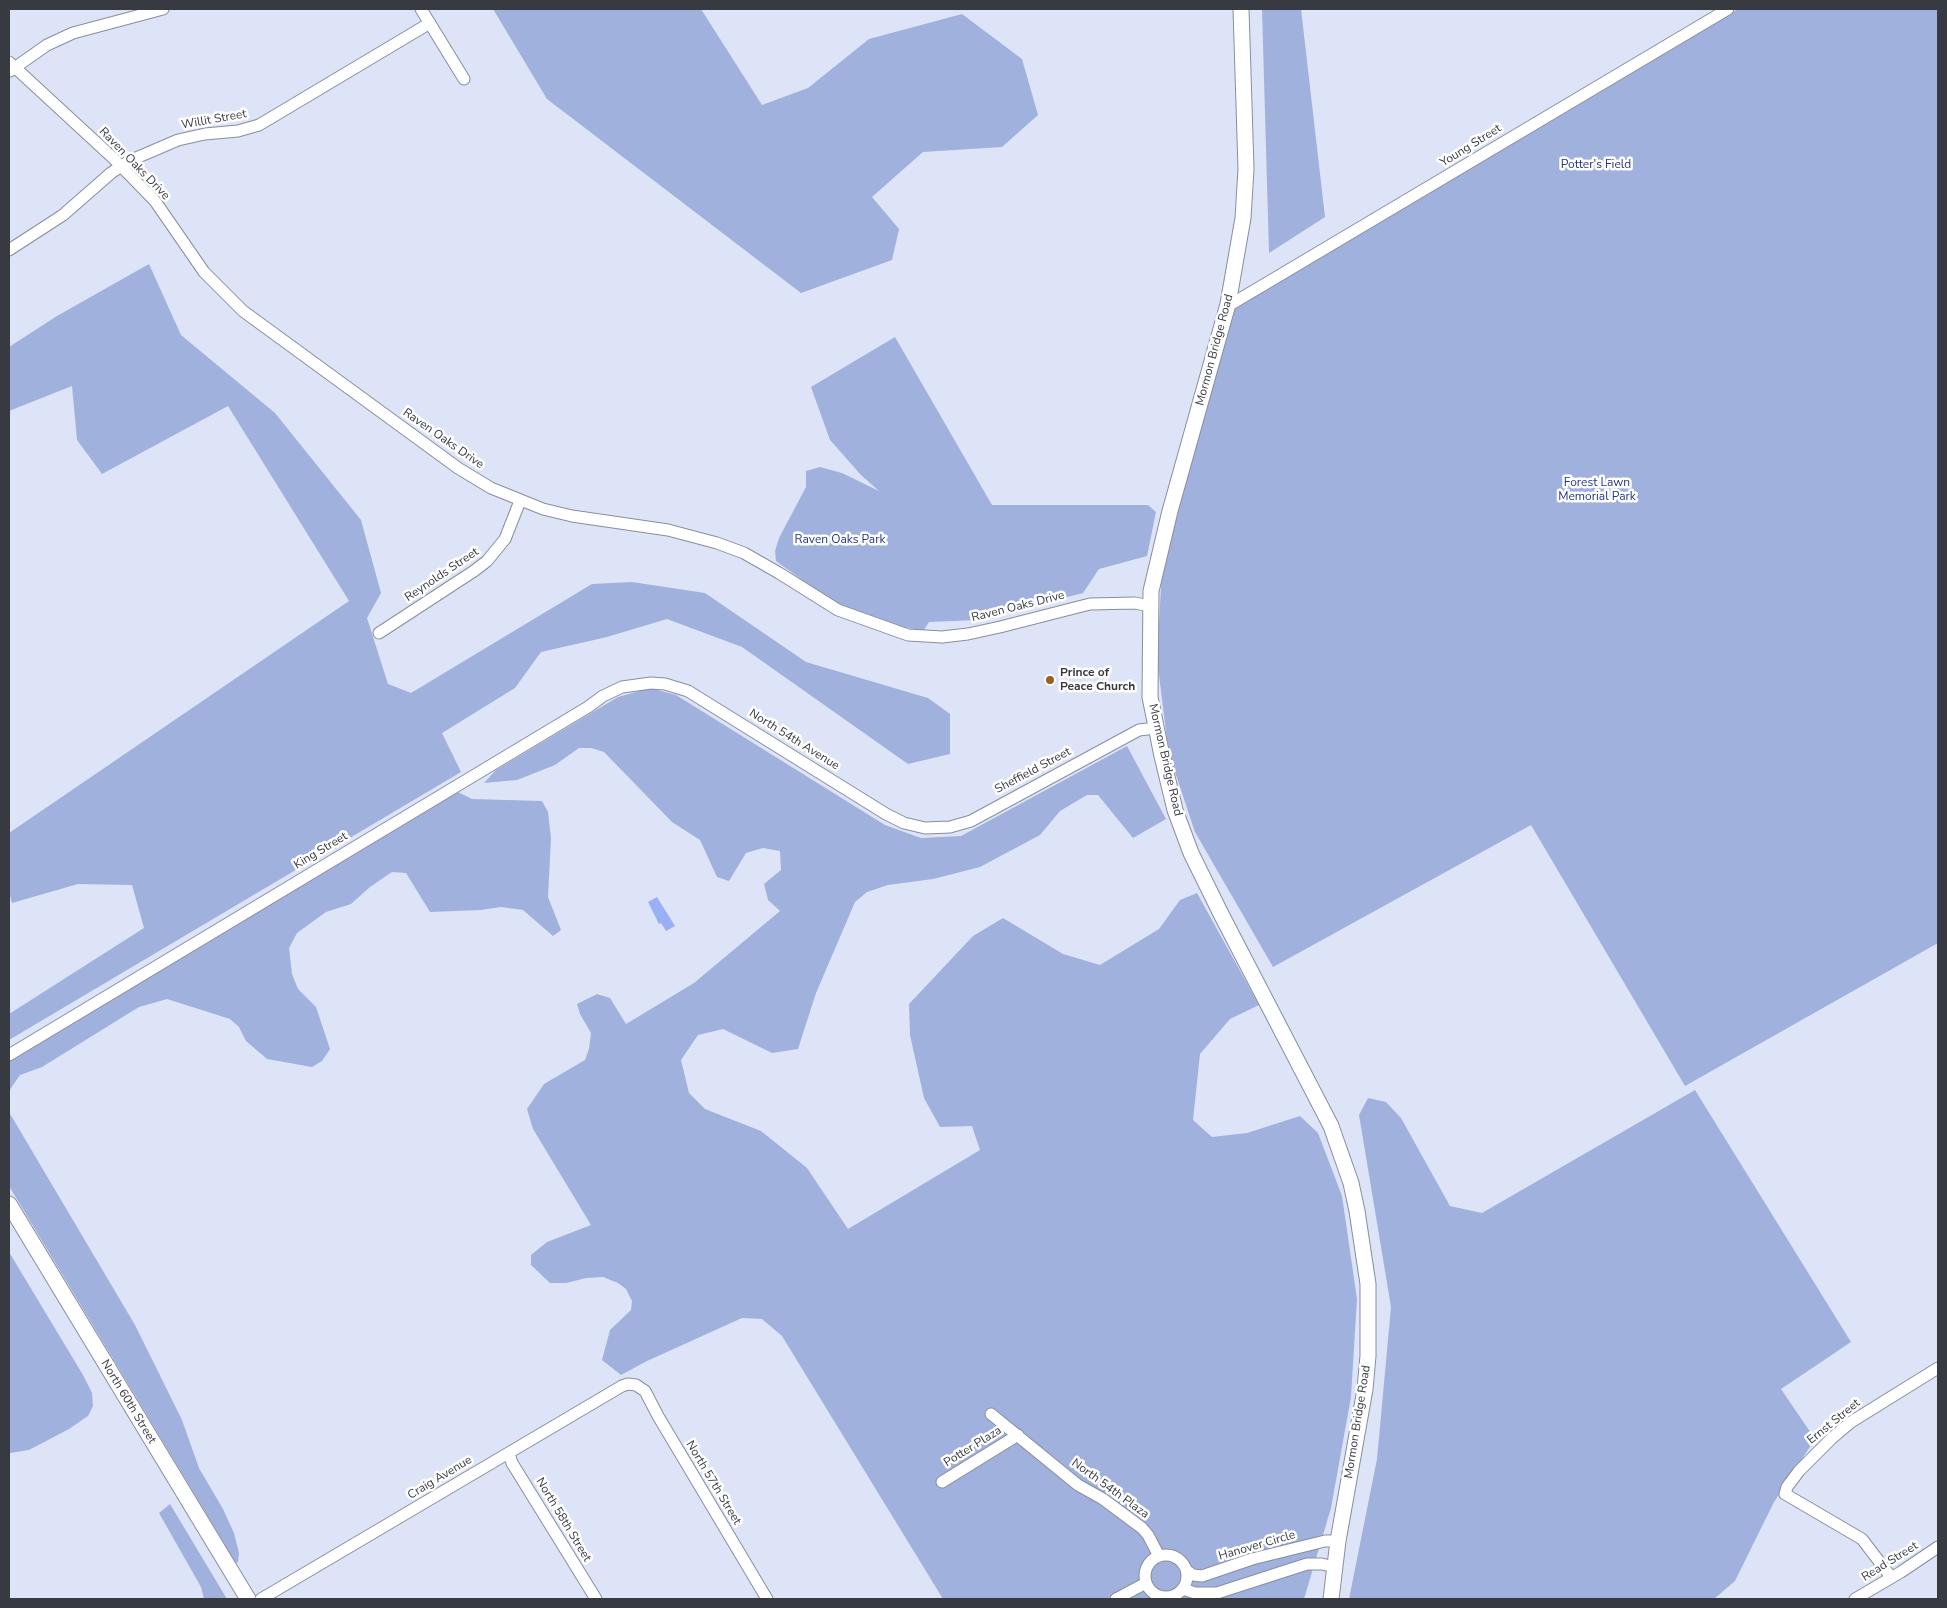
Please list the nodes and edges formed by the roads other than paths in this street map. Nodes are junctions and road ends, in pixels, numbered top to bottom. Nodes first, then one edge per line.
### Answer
1 (164, 9) edge
2 (421, 9) edge
3 (1241, 9) edge
4 (1728, 9) edge
5 (430, 23) junction
6 (11, 67) edge
7 (464, 79) dead end
8 (120, 166) junction
9 (9, 250) edge
10 (1228, 306) junction
11 (520, 501) junction
12 (1150, 606) junction
13 (379, 633) dead end
14 (651, 683) joint
15 (1156, 728) junction
16 (920, 827) joint
17 (9, 1055) edge
18 (9, 1204) edge
19 (1938, 1368) edge
20 (634, 1384) joint
21 (991, 1414) dead end
22 (1018, 1435) junction
23 (509, 1453) junction
24 (942, 1482) dead end
25 (1338, 1541) junction
26 (1938, 1547) edge
27 (1158, 1556) junction
28 (1334, 1567) junction
29 (1186, 1570) junction
30 (1891, 1578) junction
31 (1146, 1584) junction
32 (1183, 1589) junction
33 (248, 1599) edge
34 (261, 1599) edge
35 (596, 1599) edge
36 (767, 1599) edge
37 (1116, 1599) edge
38 (1331, 1599) edge
39 (1855, 1599) edge

1 - 6 street
2 - 5 street
3 - 10 main road, Mormon Bridge Road
4 - 10 street, Young Street
5 - 7 street
5 - 8 street, Willit Street
6 - 8 street, Raven Oaks Drive
8 - 9 street, Willit Street
8 - 11 street, Raven Oaks Drive
10 - 12 main road, Mormon Bridge Road
11 - 12 street, Raven Oaks Drive
11 - 13 street, Reynolds Street
12 - 15 main road, Mormon Bridge Road
14 - 16 street, North 54th Avenue
14 - 17 street, King Street
15 - 16 street, Sheffield Street
15 - 25 main road, Mormon Bridge Road
18 - 33 main road, North 60th Street
19 - 30 street, Ernst Street
20 - 23 street, Craig Avenue
20 - 36 street, North 57th Street
21 - 22 street, North 54th Plaza
22 - 24 street, Potter Plaza
22 - 27 street, North 54th Plaza
23 - 34 street, Craig Avenue
23 - 35 street, North 58th Street
25 - 28 main road, Mormon Bridge Road
25 - 29 street, Hanover Circle
26 - 30 street, Read Street
27 - 29 street
27 - 31 street
28 - 32 street
28 - 38 main road, Mormon Bridge Road
29 - 32 street
30 - 39 street, Read Street
31 - 32 street
31 - 37 street

